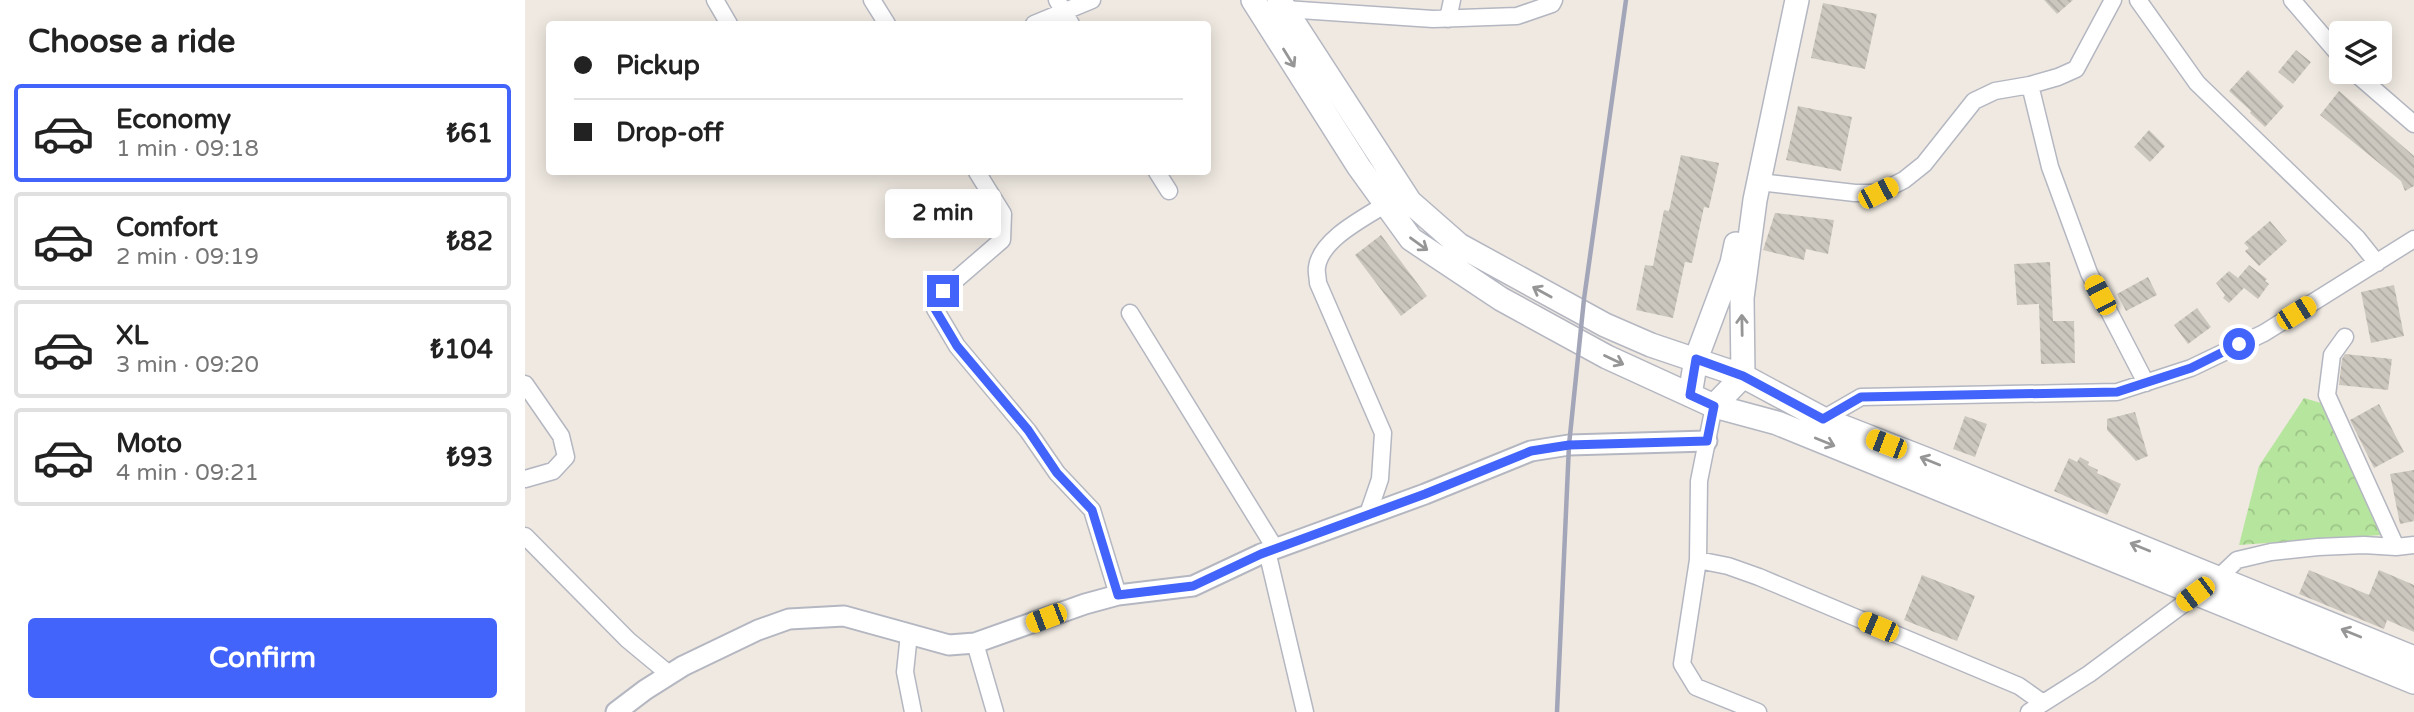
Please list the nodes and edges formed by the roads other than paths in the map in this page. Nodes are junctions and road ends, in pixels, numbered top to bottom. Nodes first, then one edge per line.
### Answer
1 (715, 0) edge
2 (872, 0) edge
3 (1092, 0) edge
4 (1253, 0) edge
5 (1452, 0) edge
6 (1554, 0) edge
7 (1784, 0) edge
8 (1797, 0) edge
9 (2113, 0) edge
10 (2138, 0) edge
11 (2293, 0) edge
12 (1282, 5) edge
13 (1064, 12) edge
14 (1448, 19) junction
15 (727, 21) edge
16 (885, 21) edge
17 (1042, 21) edge
18 (2329, 43) edge
19 (2368, 84) edge
20 (2029, 85) junction
21 (2414, 124) edge
22 (979, 175) edge
23 (1159, 175) edge
24 (1759, 182) junction
25 (1169, 191) dead end
26 (1385, 204) junction
27 (2414, 239) edge
28 (2377, 263) junction
29 (1131, 313) dead end
30 (2345, 337) dead end
31 (1696, 359) junction
32 (1743, 376) junction
33 (2146, 383) junction
34 (525, 384) edge
35 (1690, 395) junction
36 (1714, 406) junction
37 (1823, 419) junction
38 (1707, 441) junction
39 (525, 478) edge
40 (1368, 514) junction
41 (525, 536) edge
42 (2414, 545) edge
43 (2396, 547) junction
44 (1271, 550) junction
45 (1698, 560) junction
46 (2217, 579) junction
47 (2195, 594) junction
48 (1118, 595) junction
49 (909, 634) junction
50 (975, 643) junction
51 (2414, 658) edge
52 (669, 674) junction
53 (2414, 682) edge
54 (2043, 703) junction
55 (615, 712) edge
56 (913, 712) edge
57 (995, 712) edge
58 (1305, 712) edge
59 (1758, 712) edge
60 (2029, 712) edge

1 - 15 street
2 - 16 street
3 - 13 street
4 -> 26 main road
5 - 14 street
6 - 14 street
7 - 31 main road
8 - 24 main road
9 - 20 street
10 - 28 street
11 - 18 street
12 - 14 street
31 -> 12 main road
13 - 17 street
19 - 21 street
20 - 24 street
20 - 33 street
22 - 48 street
23 - 25 street
32 -> 24 main road
26 -> 35 main road
26 - 40 street
27 - 28 street
28 - 33 street
29 - 44 street
30 - 43 street
31 - 32 main road
31 - 35 main road
32 - 36 main road
32 - 37 main road
33 - 37 street
34 - 39 street
35 - 36 main road
36 - 38 street
36 -> 47 main road
46 -> 37 main road
38 - 40 street
38 - 45 street
40 - 44 street
41 - 52 street
42 - 43 street
43 - 46 street
44 - 48 street
44 - 58 street
45 - 54 street
45 - 59 street
46 - 47 street
51 -> 46 main road
47 - 53 main road
47 - 54 street
48 - 50 street
49 - 50 street
49 - 52 street
49 - 56 street
50 - 57 street
52 - 55 street
54 - 60 street

